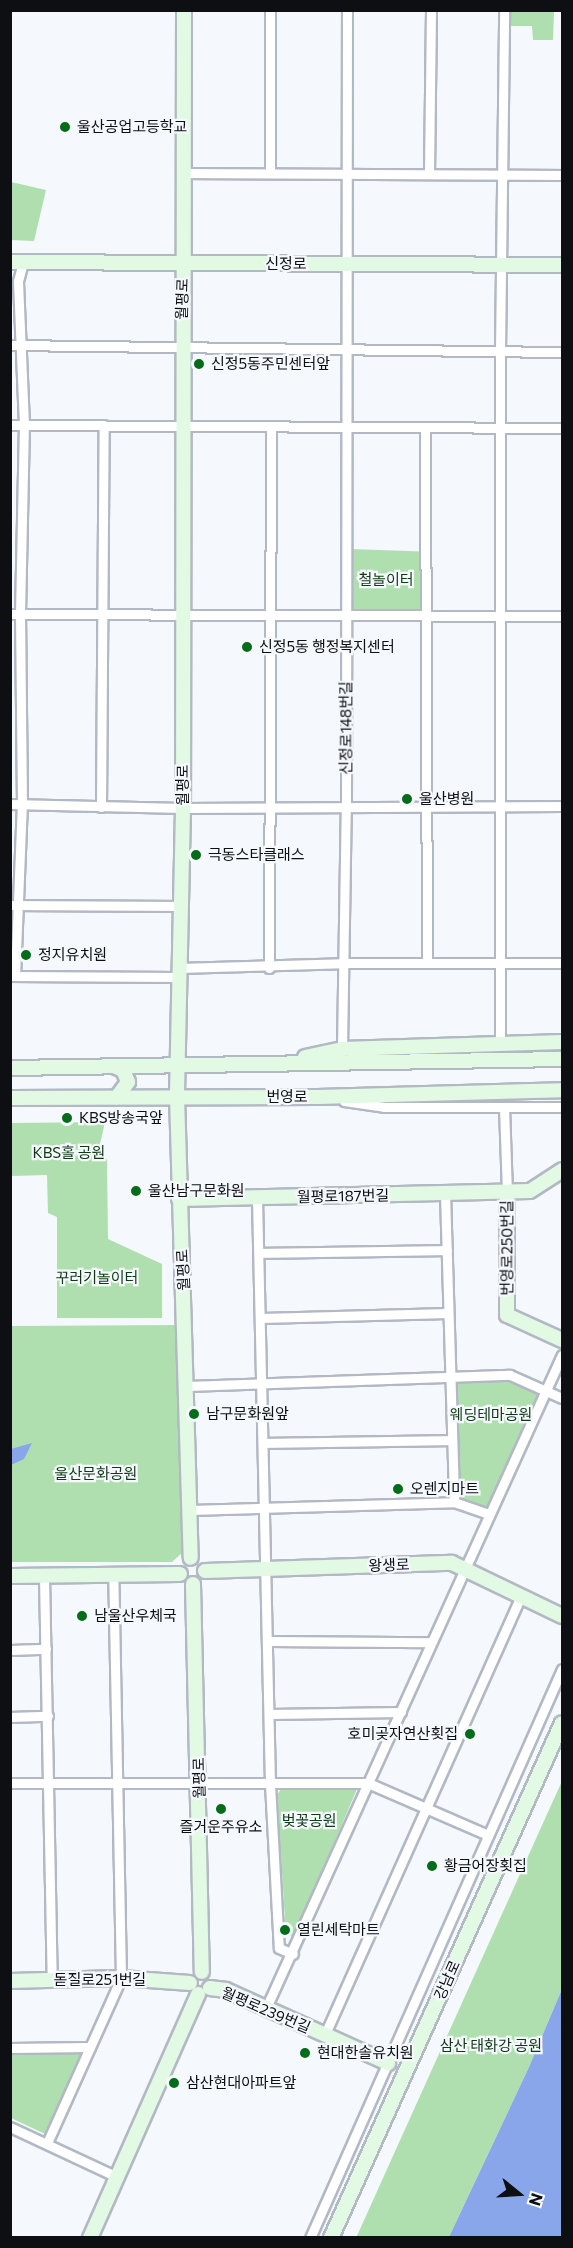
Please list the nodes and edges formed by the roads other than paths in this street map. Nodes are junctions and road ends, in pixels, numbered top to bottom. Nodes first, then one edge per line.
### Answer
1 (184, 10) edge
2 (270, 10) edge
3 (347, 10) edge
4 (431, 10) edge
5 (504, 10) edge
6 (183, 173) junction
7 (270, 173) junction
8 (347, 174) junction
9 (429, 174) junction
10 (504, 174) junction
11 (562, 175) edge
12 (17, 262) edge
13 (183, 264) junction
14 (347, 264) junction
15 (503, 264) junction
16 (562, 265) edge
17 (15, 345) edge
18 (180, 345) junction
19 (345, 350) junction
20 (500, 352) junction
21 (562, 352) edge
22 (10, 425) edge
23 (24, 425) junction
24 (104, 425) junction
25 (181, 426) junction
26 (271, 426) junction
27 (347, 427) junction
28 (425, 427) junction
29 (502, 428) junction
30 (562, 428) edge
31 (15, 614) edge
32 (103, 614) junction
33 (182, 615) junction
34 (271, 615) junction
35 (346, 615) junction
36 (426, 615) junction
37 (503, 615) junction
38 (562, 616) edge
39 (10, 804) edge
40 (22, 804) junction
41 (426, 806) junction
42 (503, 806) junction
43 (562, 806) edge
44 (101, 807) junction
45 (270, 807) junction
46 (346, 807) junction
47 (183, 808) junction
48 (14, 905) edge
49 (179, 906) junction
50 (342, 963) junction
51 (427, 963) junction
52 (562, 963) edge
53 (502, 964) junction
54 (269, 968) junction
55 (178, 972) junction
56 (13, 976) edge
57 (562, 1042) edge
58 (500, 1043) junction
59 (342, 1049) junction
60 (562, 1059) edge
61 (275, 1064) junction
62 (116, 1066) junction
63 (177, 1066) junction
64 (10, 1068) edge
65 (562, 1090) edge
66 (177, 1096) junction
67 (117, 1097) junction
68 (318, 1097) junction
69 (10, 1098) edge
70 (504, 1107) junction
71 (562, 1107) edge
72 (562, 1170) edge
73 (507, 1192) junction
74 (445, 1193) junction
75 (257, 1198) junction
76 (179, 1199) junction
77 (447, 1250) junction
78 (259, 1253) junction
79 (448, 1313) junction
80 (261, 1318) junction
81 (562, 1340) edge
82 (562, 1355) edge
83 (450, 1375) junction
84 (263, 1383) junction
85 (187, 1386) junction
86 (546, 1391) junction
87 (562, 1398) edge
88 (452, 1440) junction
89 (265, 1443) junction
90 (454, 1502) junction
91 (267, 1508) junction
92 (190, 1510) junction
93 (488, 1514) junction
94 (191, 1558) junction
95 (268, 1569) junction
96 (463, 1569) junction
97 (205, 1571) junction
98 (113, 1574) junction
99 (180, 1574) junction
100 (10, 1576) edge
101 (44, 1576) junction
102 (193, 1584) junction
103 (521, 1596) junction
104 (562, 1616) edge
105 (269, 1641) junction
106 (431, 1642) junction
107 (46, 1649) junction
108 (10, 1650) edge
109 (562, 1669) edge
110 (401, 1712) junction
111 (270, 1714) junction
112 (48, 1716) junction
113 (10, 1717) edge
114 (562, 1723) edge
115 (116, 1782) junction
116 (199, 1782) junction
117 (10, 1783) edge
118 (50, 1783) junction
119 (368, 1783) junction
120 (270, 1784) junction
121 (427, 1808) junction
122 (488, 1835) junction
123 (293, 1954) junction
124 (121, 1978) junction
125 (52, 1980) junction
126 (10, 1981) edge
127 (199, 1988) junction
128 (266, 2008) junction
129 (325, 2034) junction
130 (90, 2047) junction
131 (10, 2048) edge
132 (388, 2063) junction
133 (10, 2127) edge
134 (47, 2143) junction
135 (117, 2177) junction
136 (90, 2238) edge
137 (310, 2238) edge
138 (332, 2238) edge

1 - 6 main road, 월평로
2 - 7 street
3 - 8 street, 신정로148번길
4 - 9 street
5 - 10 street
6 - 7 street
6 - 13 main road, 월평로
7 - 8 street
8 - 9 street
8 - 14 street, 신정로148번길
9 - 10 street
10 - 11 street
10 - 15 street
12 - 13 main road, 신정로
12 - 17 street
13 - 14 main road, 신정로
13 - 18 main road, 월평로
14 - 15 main road, 신정로
14 - 19 street, 신정로148번길
15 - 16 main road, 신정로
15 - 20 street
17 - 18 street
17 - 23 street
18 - 19 street
18 - 25 main road, 월평로
19 - 20 street
19 - 27 street, 신정로148번길
20 - 21 street
20 - 29 street
22 - 23 street
23 - 24 street
23 - 31 street
24 - 25 street
24 - 32 street
25 - 26 street
25 - 33 main road, 월평로
26 - 27 street
26 - 34 street
27 - 28 street
27 - 35 street, 신정로148번길
28 - 29 street
28 - 36 street
29 - 30 street
29 - 37 street
31 - 32 street
31 - 40 street
32 - 33 street
32 - 44 street
33 - 34 street
33 - 47 main road, 월평로
34 - 35 street
34 - 45 street
35 - 36 street
35 - 46 street, 신정로148번길
36 - 37 street
36 - 41 street
37 - 38 street
37 - 42 street
39 - 40 street
40 - 44 street
40 - 48 street
41 - 42 street
41 - 46 street
41 - 51 street
42 - 43 street
42 - 53 street
44 - 47 street
45 - 46 street
45 - 47 street
45 - 54 street
46 - 50 street, 신정로148번길
47 - 49 main road, 월평로
48 - 49 street
48 - 56 street
49 - 55 main road, 월평로
50 - 51 street
50 - 54 street
50 - 59 street, 신정로148번길
51 - 53 street
52 - 53 street
53 - 58 street
54 - 55 street
55 - 56 street
55 - 63 main road, 월평로
57 - 58 main road
58 - 59 main road
59 - 61 main road
60 - 61 main road
61 - 63 main road
62 - 63 main road
62 - 64 main road
62 - 67 main road
63 - 66 main road, 월평로
65 - 68 main road, 번영로
66 - 67 main road, 번영로
66 - 68 main road, 번영로
66 - 76 main road, 월평로
67 - 69 main road, 번영로
68 - 70 street
70 - 71 street
70 - 73 street, 번영로250번길
72 - 73 main road, 번영로250번길
73 - 74 main road, 월평로187번길
73 - 81 main road, 번영로250번길
74 - 75 main road, 월평로187번길
74 - 77 street
75 - 76 main road, 월평로187번길
75 - 78 street
76 - 85 main road, 월평로
77 - 78 street
77 - 79 street
78 - 80 street
79 - 80 street
79 - 83 street
80 - 84 street
82 - 86 street
83 - 84 street
83 - 86 street
83 - 88 street
84 - 85 street
84 - 89 street
85 - 92 main road, 월평로
86 - 87 street
86 - 93 street
88 - 89 street
88 - 90 street
89 - 91 street
90 - 91 street
90 - 93 street
91 - 92 street
91 - 95 street
92 - 94 main road, 월평로
93 - 96 street
94 - 97 main road
94 - 99 main road
95 - 96 main road, 왕생로
95 - 97 main road, 왕생로
95 - 105 street
96 - 103 main road, 왕생로
96 - 106 street
97 - 102 main road
98 - 99 main road
98 - 101 main road
98 - 115 street
99 - 102 main road
100 - 101 main road
101 - 107 street
102 - 116 main road, 월평로
103 - 104 main road, 왕생로
103 - 121 street
105 - 106 street
105 - 111 street
106 - 110 street
107 - 108 street
107 - 112 street
109 - 122 street
110 - 111 street
110 - 119 street
111 - 120 street
112 - 113 street
112 - 118 street
114 - 138 main road, 강남로
115 - 116 street
115 - 118 street
115 - 124 street
116 - 120 street
116 - 127 main road, 월평로
117 - 118 street
118 - 125 street
119 - 120 street
119 - 121 street
119 - 123 street
120 - 123 street
121 - 122 street
121 - 129 street
122 - 132 street
123 - 128 street
124 - 125 main road, 돋질로251번길
124 - 127 main road, 돋질로251번길
124 - 130 street
125 - 126 main road, 돋질로251번길
127 - 128 main road, 월평로239번길
127 - 135 main road
128 - 129 main road, 월평로239번길
129 - 132 main road, 월평로239번길
130 - 131 street
130 - 134 street
132 - 137 street
133 - 134 street
134 - 135 street
135 - 136 main road

